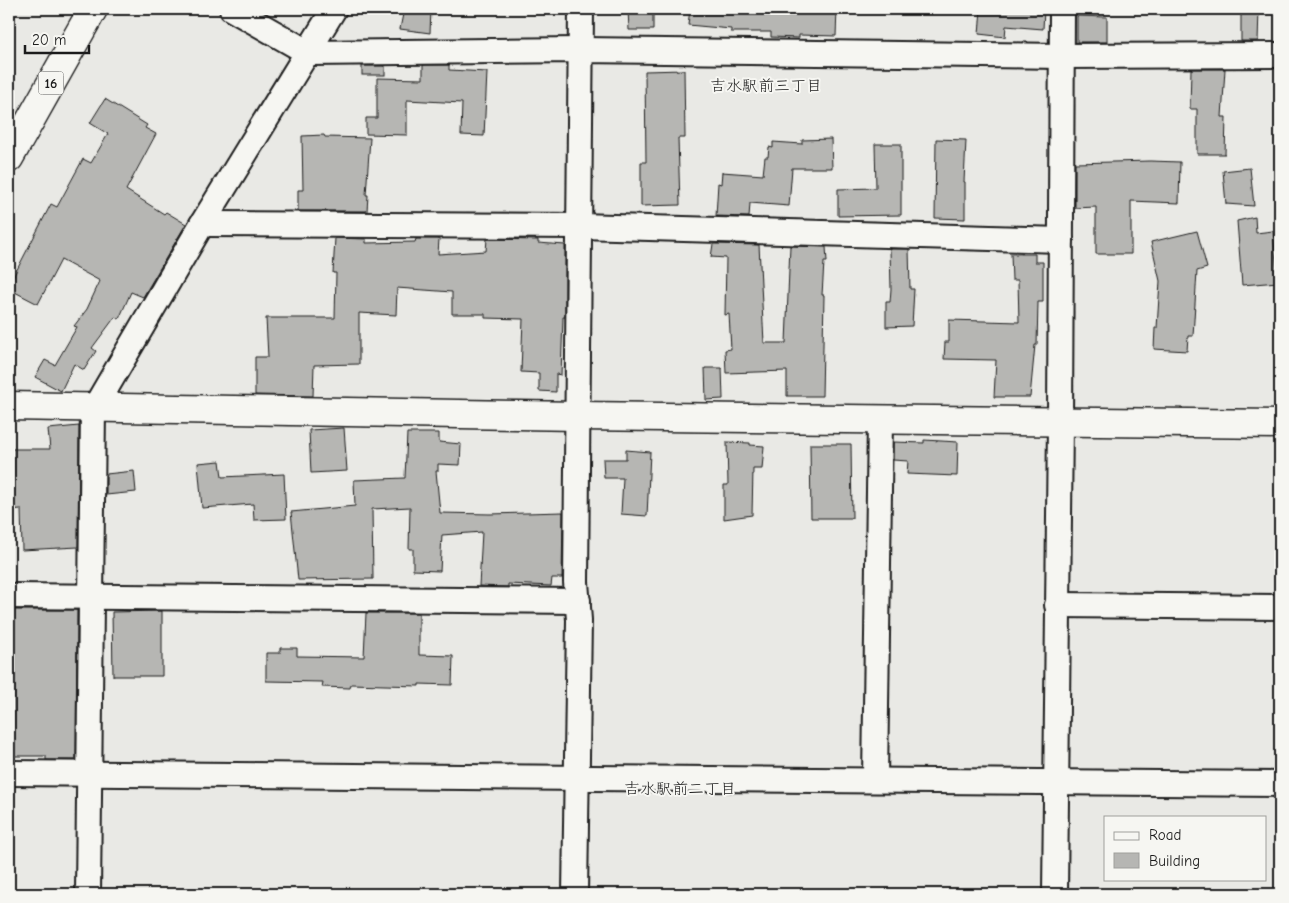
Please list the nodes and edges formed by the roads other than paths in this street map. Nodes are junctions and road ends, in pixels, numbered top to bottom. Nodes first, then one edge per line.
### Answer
1 (93, 9) edge
2 (232, 9) edge
3 (334, 9) edge
4 (581, 9) edge
5 (1062, 9) edge
6 (581, 50) junction
7 (309, 52) junction
8 (1280, 55) edge
9 (1061, 56) junction
10 (9, 158) edge
11 (202, 224) junction
12 (580, 226) junction
13 (1061, 240) junction
14 (9, 406) edge
15 (94, 407) junction
16 (579, 416) junction
17 (880, 420) junction
18 (1060, 422) junction
19 (1280, 424) edge
20 (9, 596) edge
21 (91, 597) junction
22 (578, 601) junction
23 (1057, 605) junction
24 (1280, 607) edge
25 (9, 772) edge
26 (89, 773) junction
27 (577, 777) junction
28 (875, 780) junction
29 (1055, 781) junction
30 (1280, 784) edge
31 (88, 894) edge
32 (576, 894) edge
33 (1055, 894) edge

1 - 10 street, 16
2 - 7 street
3 - 7 street
4 - 6 street
5 - 9 street
6 - 7 street
6 - 9 street
6 - 12 street
7 - 11 street
8 - 9 street
9 - 13 street
11 - 12 street
11 - 15 street
12 - 13 street
12 - 16 street
13 - 18 street
14 - 15 street
15 - 16 street
15 - 21 street
16 - 17 street
16 - 22 street
17 - 18 street
17 - 28 street
18 - 19 street
18 - 23 street
20 - 21 street
21 - 22 street
21 - 26 street
22 - 27 street
23 - 24 street
23 - 29 street
25 - 26 street
26 - 27 street
26 - 31 street
27 - 28 street
27 - 32 street
28 - 29 street
29 - 30 street
29 - 33 street

